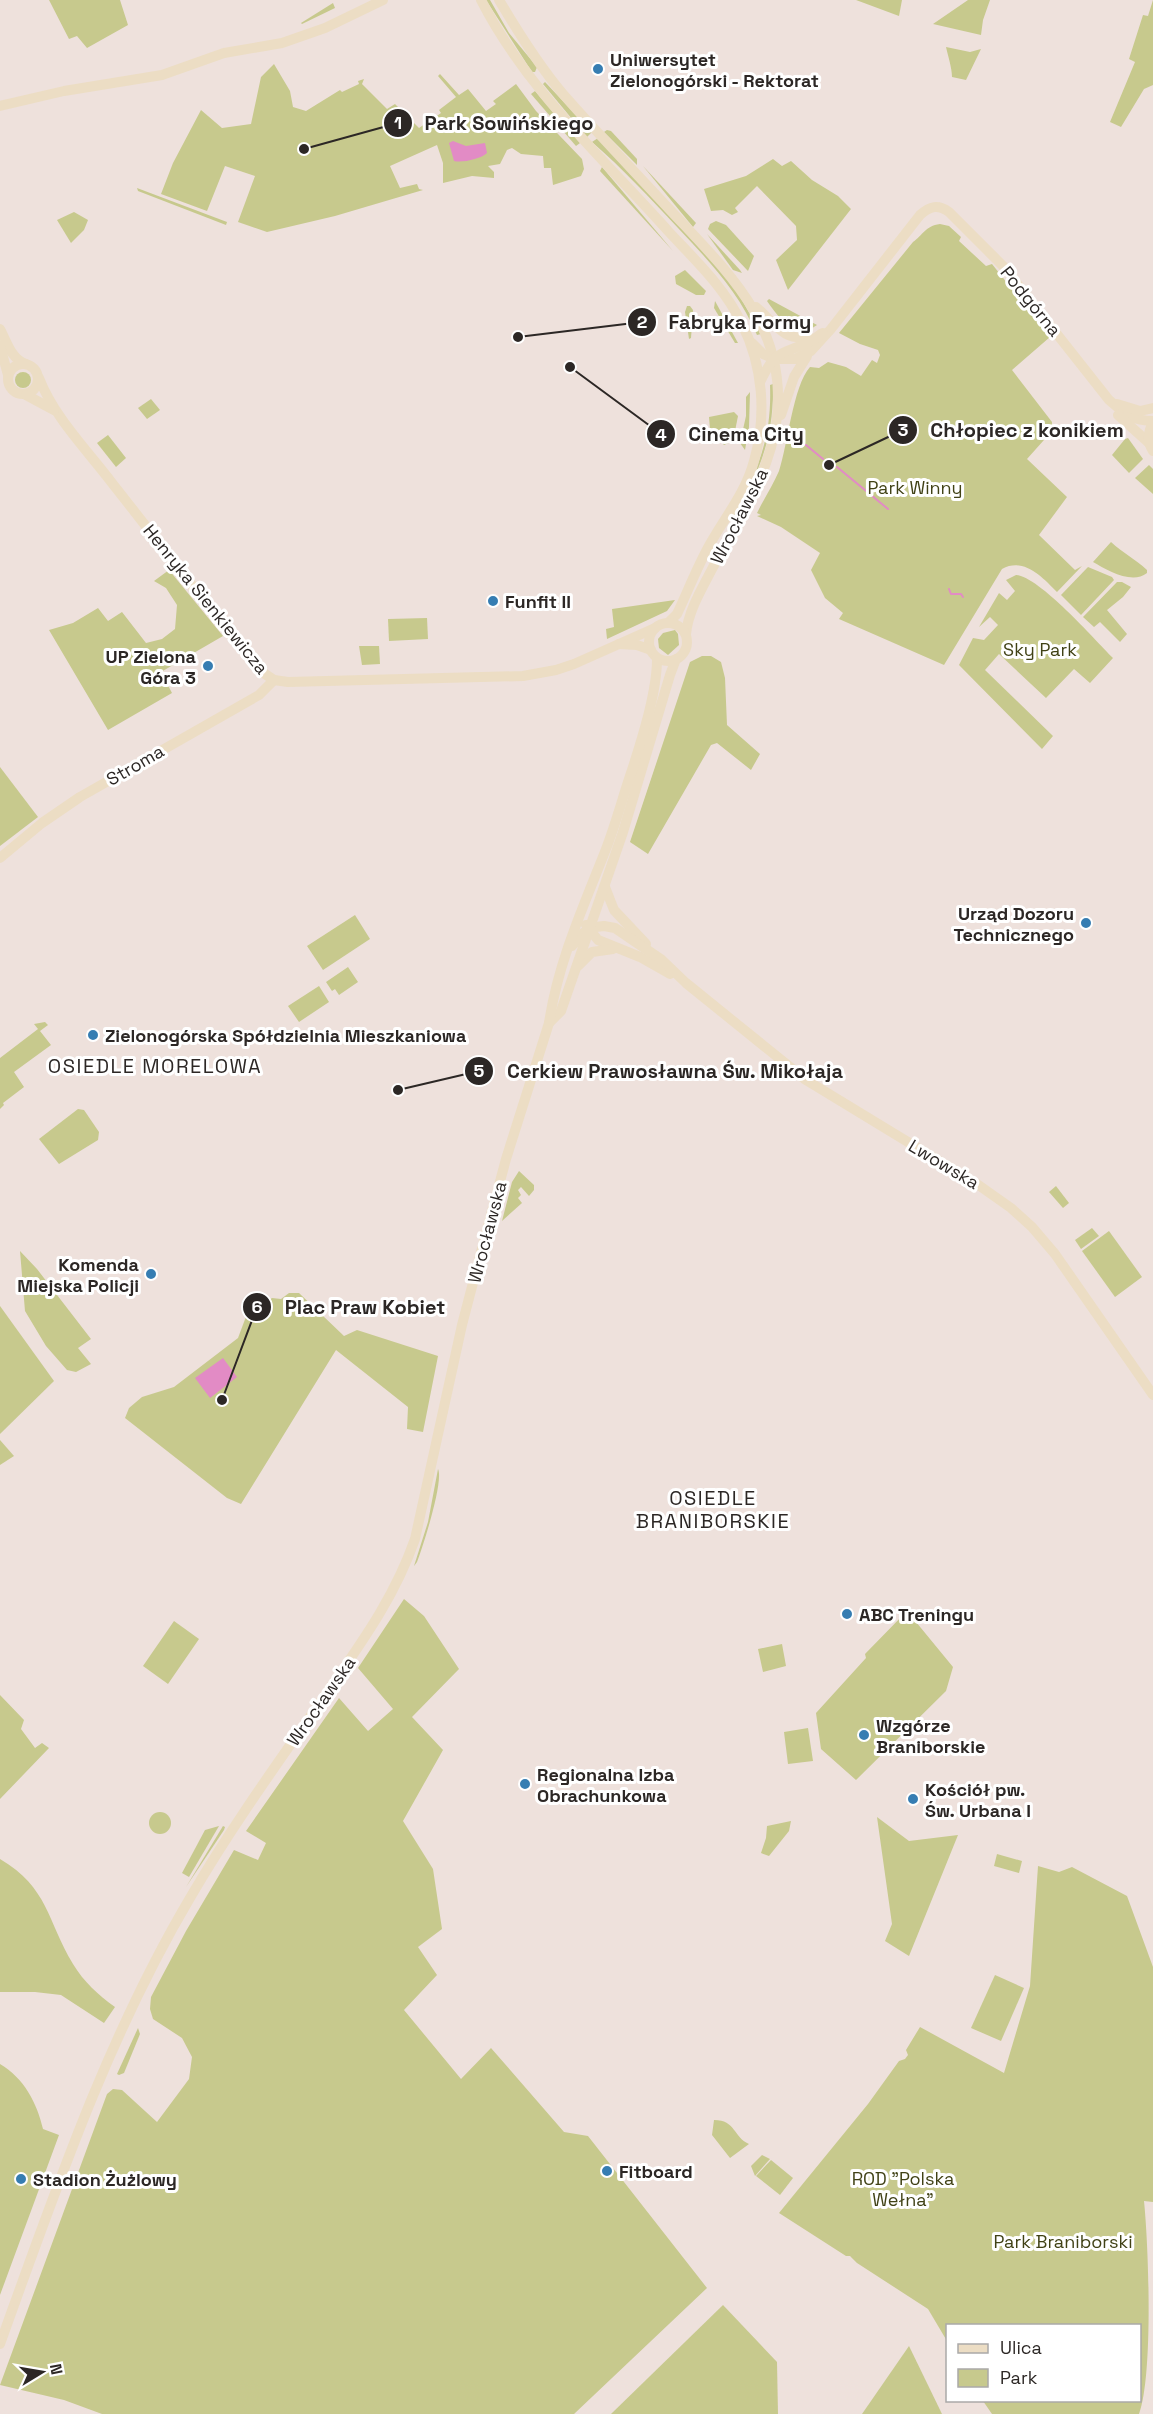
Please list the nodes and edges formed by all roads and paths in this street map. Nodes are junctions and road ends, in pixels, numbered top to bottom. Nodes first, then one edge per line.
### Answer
1 (482, 0) edge
2 (500, 0) edge
3 (381, 1) edge
4 (547, 73) junction
5 (534, 83) junction
6 (0, 106) edge
7 (750, 302) junction
8 (0, 329) edge
9 (831, 329) junction
10 (819, 335) junction
11 (750, 341) junction
12 (0, 346) edge
13 (811, 351) junction
14 (774, 359) junction
15 (26, 364) junction
16 (8, 375) junction
17 (39, 378) junction
18 (760, 383) junction
19 (26, 395) junction
20 (1109, 400) junction
21 (1153, 408) edge
22 (60, 415) junction
23 (1153, 422) edge
24 (775, 435) junction
25 (1151, 447) edge
26 (669, 622) junction
27 (655, 628) junction
28 (686, 634) junction
29 (613, 645) junction
30 (654, 655) junction
31 (676, 660) junction
32 (274, 680) junction
33 (0, 858) edge
34 (605, 887) junction
35 (580, 911) junction
36 (589, 930) junction
37 (621, 949) junction
38 (566, 953) junction
39 (662, 960) junction
40 (576, 969) junction
41 (686, 983) junction
42 (549, 1023) junction
43 (1153, 1395) edge
44 (0, 2344) edge

1 - 5 main road, Wrocławska
2 - 4 main road
3 - 6 main road
4 - 5 main road
4 - 7 main road
5 - 11 main road, Wrocławska
7 - 10 main road
7 - 14 main road, Wrocławska
8 - 15 main road
9 - 10 main road
9 - 13 main road
9 - 20 main road, Podgórna
10 - 14 main road
11 - 14 main road
11 - 18 main road, Wrocławska
12 - 16 main road
13 - 14 main road
13 - 24 main road
14 - 18 main road
14 - 24 main road, Wrocławska
15 - 16 main road
15 - 17 main road
16 - 19 main road
17 - 19 main road
17 - 22 main road, Henryka Sienkiewicza
18 - 26 main road, Wrocławska
19 - 22 main road, Henryka Sienkiewicza
20 - 21 main road
20 - 23 main road, Podgórna
20 - 25 main road, Podgórna
22 - 32 main road, Henryka Sienkiewicza
23 - 25 main road
24 - 28 main road, Wrocławska
26 - 27 main road
26 - 28 main road
27 - 29 main road, Henryka Sienkiewicza
27 - 30 main road
28 - 31 main road
29 - 30 main road
29 - 32 main road, Henryka Sienkiewicza
30 - 31 main road
30 - 35 main road, Wrocławska
31 - 34 main road, Wrocławska
32 - 33 main road, Stroma
34 - 36 main road, Wrocławska
34 - 39 main road
35 - 36 main road
35 - 38 main road, Wrocławska
36 - 37 main road, Lwowska
36 - 38 main road, Wrocławska
36 - 39 main road, Lwowska
36 - 40 main road, Wrocławska
37 - 40 main road
37 - 41 main road, Lwowska
38 - 42 main road, Wrocławska
39 - 41 main road, Lwowska
40 - 42 main road, Wrocławska
41 - 43 main road, Lwowska
42 - 44 main road, Wrocławska

